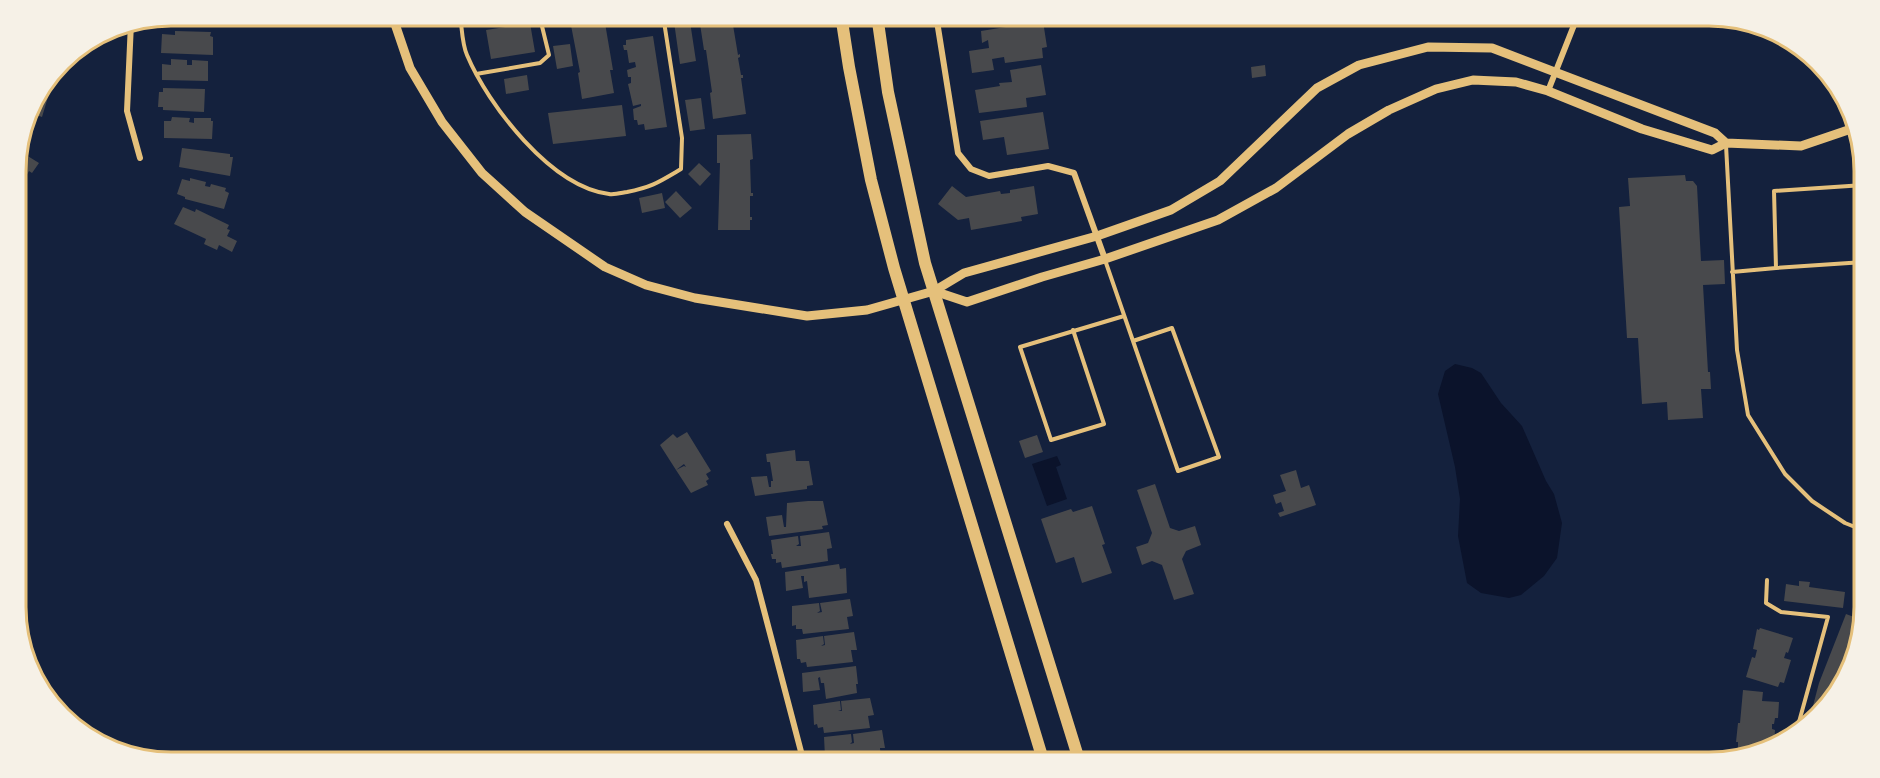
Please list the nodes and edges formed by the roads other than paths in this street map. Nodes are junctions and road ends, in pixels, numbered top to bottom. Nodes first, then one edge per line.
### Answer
1 (396, 26) edge
2 (461, 26) edge
3 (542, 26) edge
4 (665, 26) edge
5 (843, 26) edge
6 (879, 26) edge
7 (938, 26) edge
8 (1574, 26) edge
9 (131, 31) edge
10 (1555, 71) junction
11 (476, 74) junction
12 (1548, 91) junction
13 (1849, 130) edge
14 (1726, 144) junction
15 (140, 158) dead end
16 (1854, 186) edge
17 (1096, 236) junction
18 (1105, 259) junction
19 (1854, 263) edge
20 (1776, 268) junction
21 (1732, 272) junction
22 (933, 291) junction
23 (902, 300) junction
24 (1124, 315) junction
25 (1073, 330) junction
26 (1132, 340) junction
27 (727, 524) dead end
28 (1854, 527) edge
29 (1767, 580) dead end
30 (1798, 721) edge
31 (801, 752) edge
32 (1041, 752) edge
33 (1077, 752) edge

1 - 23 street
2 - 11 lane
3 - 11 lane
4 - 11 lane
5 - 23 main road
6 - 22 main road
7 - 17 street
8 - 10 street
9 - 15 street
10 - 12 street
10 - 14 street
10 - 17 street
12 - 14 street
12 - 18 street
13 - 14 street
14 - 21 lane
16 - 20 lane
17 - 18 street
17 - 22 street
18 - 22 street
18 - 24 lane
19 - 20 lane
20 - 21 lane
21 - 28 lane
22 - 23 street
22 - 33 main road
23 - 32 main road
24 - 25 lane
24 - 26 lane
25 - 25 lane
26 - 26 lane
27 - 31 street
29 - 30 lane

